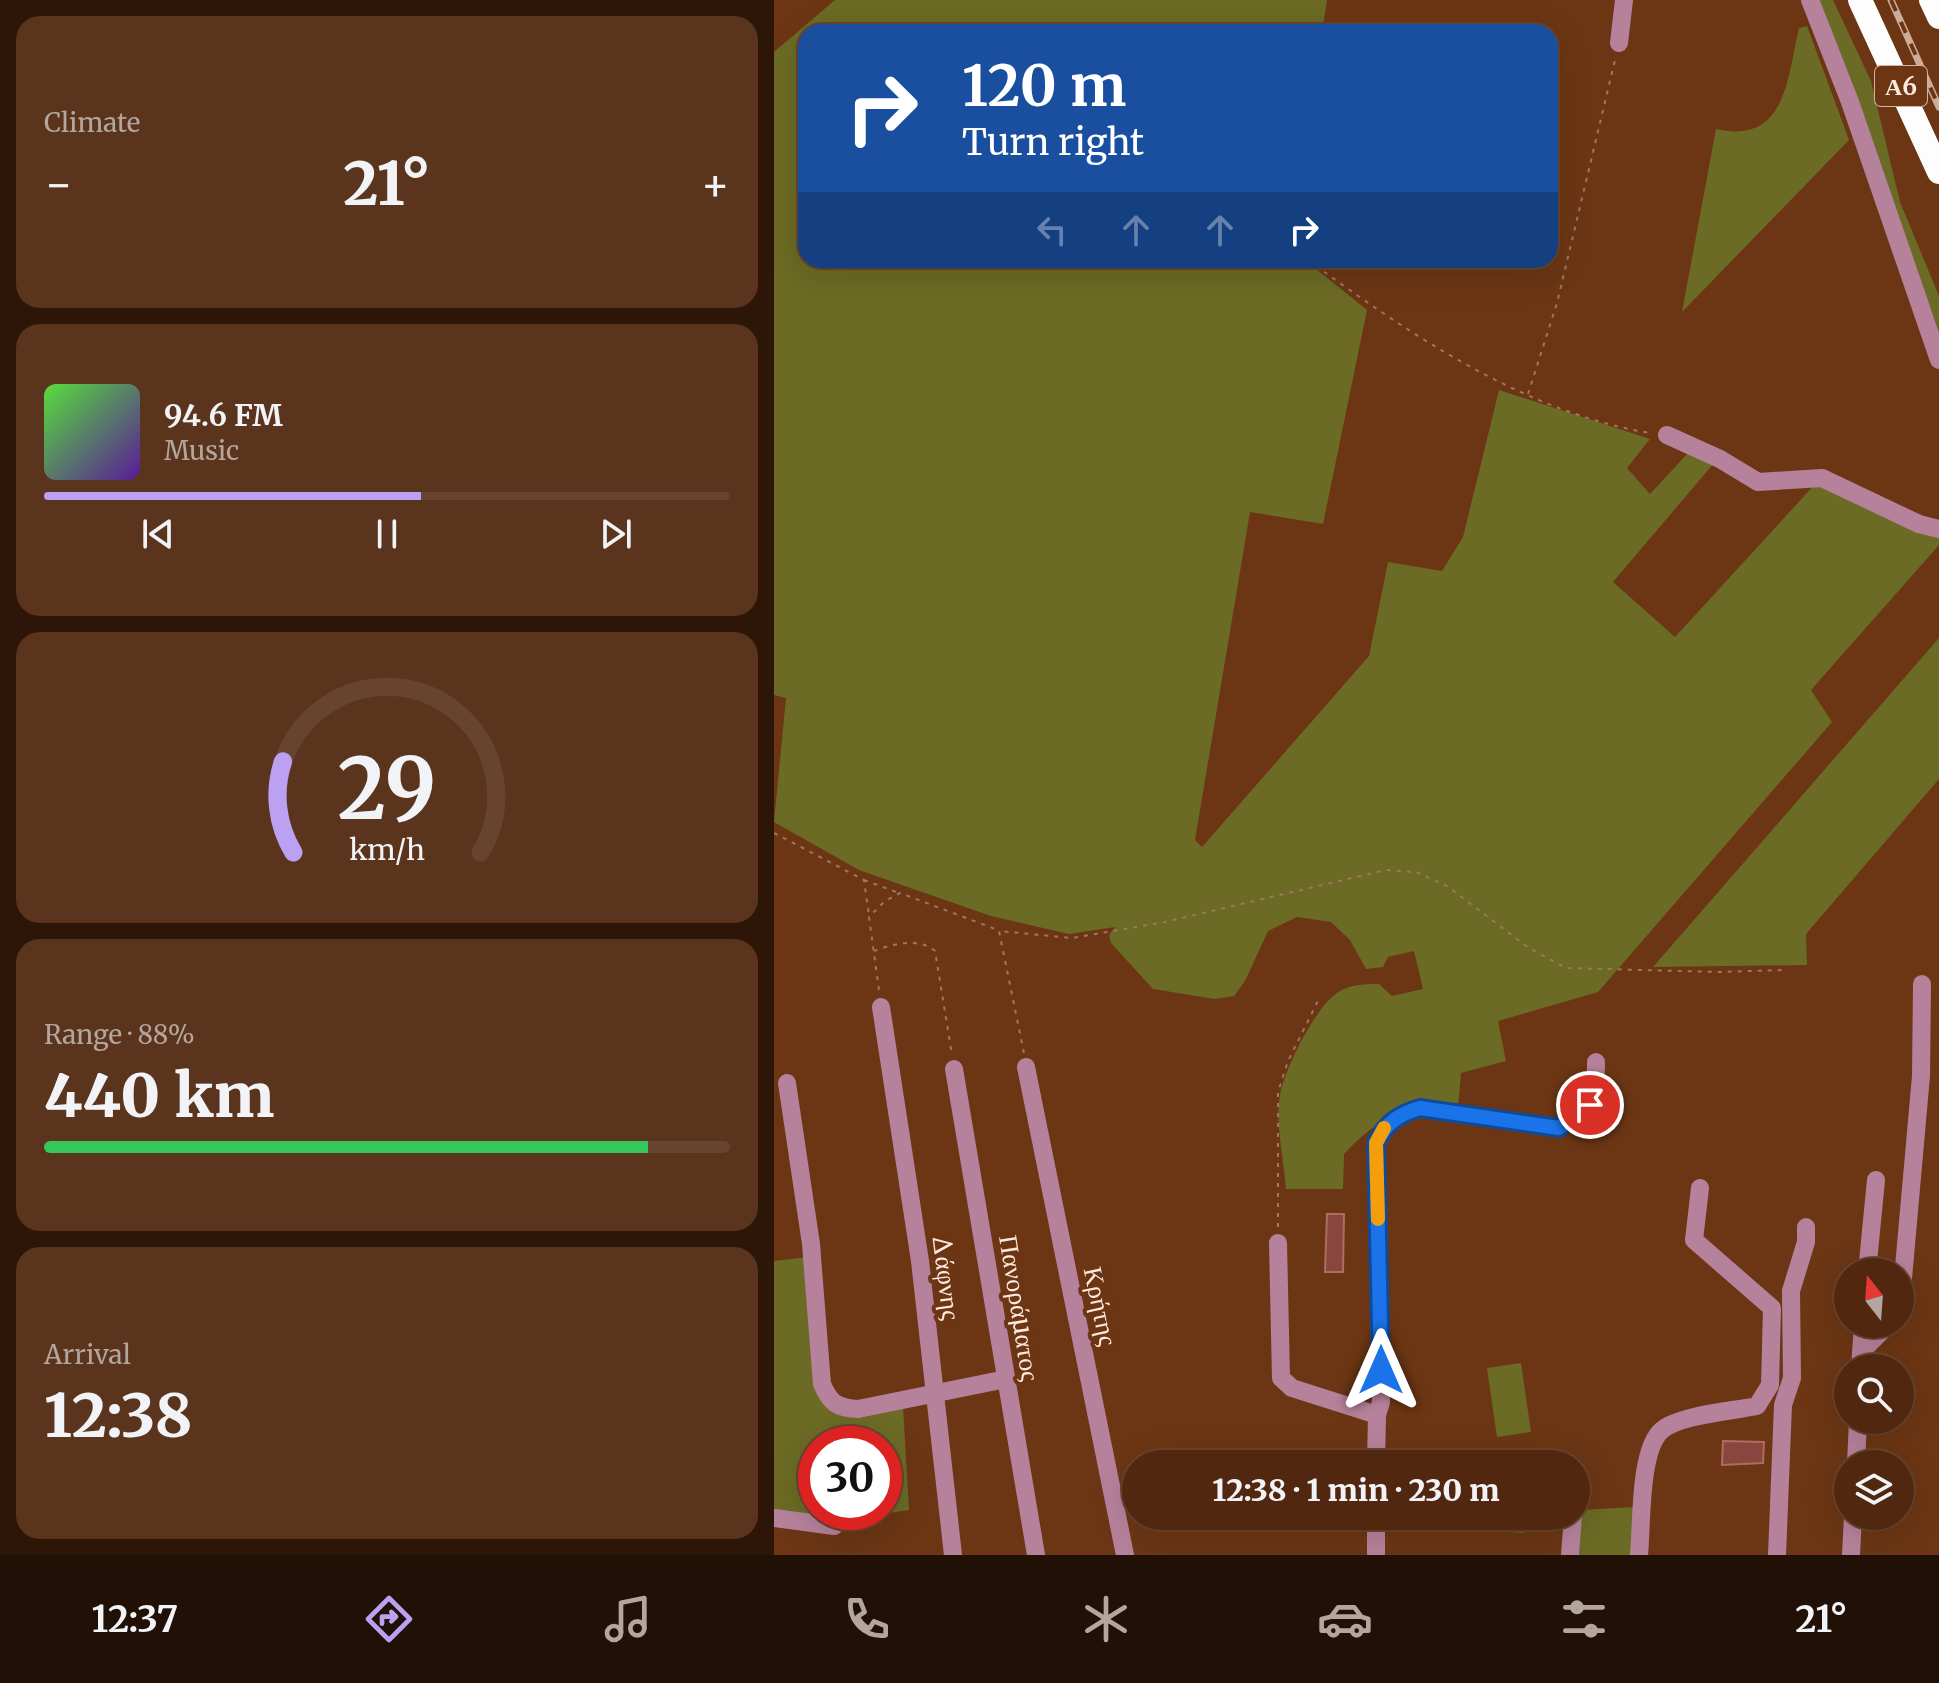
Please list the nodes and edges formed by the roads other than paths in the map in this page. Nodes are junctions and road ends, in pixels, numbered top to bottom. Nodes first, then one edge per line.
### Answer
1 (1624, 0) edge
2 (1810, 0) edge
3 (1860, 0) edge
4 (1931, 0) edge
5 (1939, 17) edge
6 (1619, 43) road end
7 (1939, 172) edge
8 (1939, 360) edge
9 (1667, 435) road end
10 (1939, 529) edge
11 (1922, 984) dead end
12 (881, 1007) road end
13 (1596, 1062) dead end
14 (1026, 1067) road end
15 (954, 1069) road end
16 (787, 1083) dead end
17 (1876, 1180) dead end
18 (1700, 1188) dead end
19 (1806, 1227) dead end
20 (1278, 1243) road end
21 (1868, 1258) edge
22 (1905, 1258) edge
23 (1878, 1338) edge
24 (1866, 1354) edge
25 (1006, 1379) junction
26 (936, 1393) junction
27 (1377, 1415) junction
28 (1376, 1450) edge
29 (774, 1518) edge
30 (798, 1521) edge
31 (1376, 1530) edge
32 (1572, 1530) edge
33 (1852, 1530) edge
34 (953, 1555) edge
35 (1036, 1555) edge
36 (1125, 1555) edge
37 (1376, 1555) edge
38 (1570, 1555) edge
39 (1639, 1555) edge
40 (1777, 1555) edge
41 (1851, 1555) edge

1 - 6 street
2 - 8 street
3 - 7 highway, Α6
4 - 5 highway
9 - 10 street
11 - 22 street
12 - 26 street, Δάφνης
13 - 27 street
14 - 36 street, Κρήτης
15 - 25 street, Πανοράματος
16 - 26 street
17 - 21 street
18 - 39 street
19 - 40 street
20 - 27 street
23 - 24 street
25 - 26 street
25 - 35 street, Πανοράματος
26 - 34 street, Δάφνης
27 - 28 street
29 - 30 street
31 - 37 street
32 - 38 street
33 - 41 street

